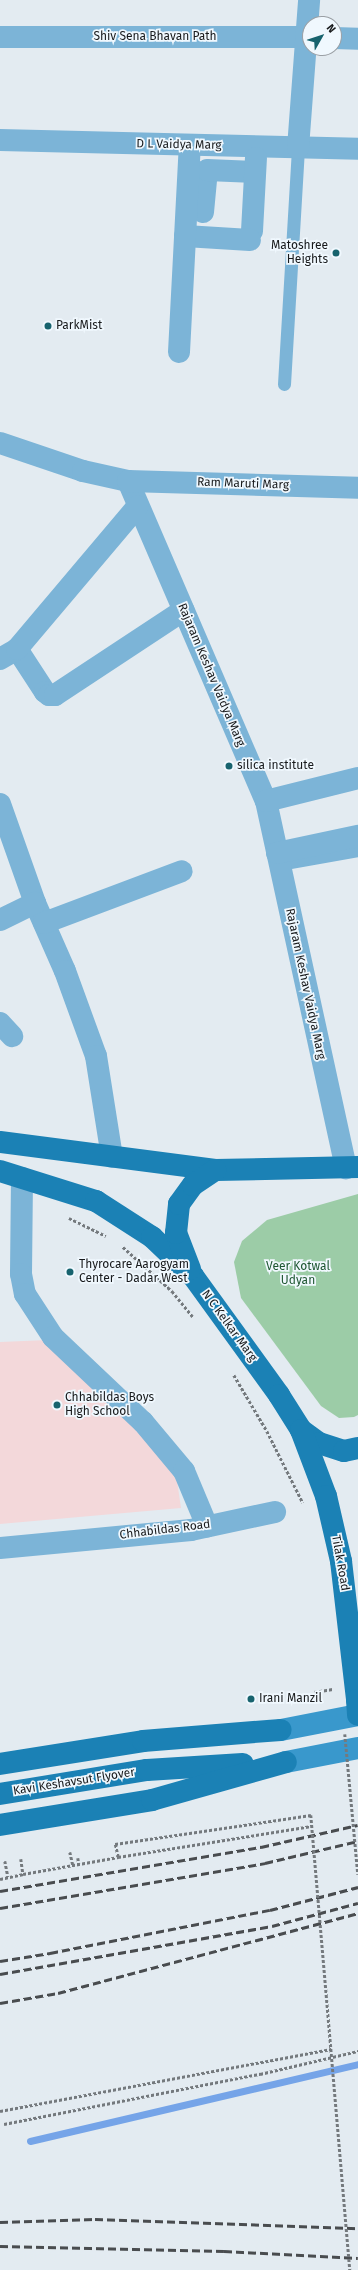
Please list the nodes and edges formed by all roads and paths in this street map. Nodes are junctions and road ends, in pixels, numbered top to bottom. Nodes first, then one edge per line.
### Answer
1 (309, 0) edge
2 (309, 16) edge
3 (0, 37) edge
4 (302, 37) edge
5 (342, 38) edge
6 (358, 39) edge
7 (306, 56) edge
8 (0, 140) edge
9 (190, 145) junction
10 (250, 147) junction
11 (298, 148) junction
12 (358, 149) edge
13 (249, 171) junction
14 (203, 212) dead end
15 (185, 236) junction
16 (179, 352) dead end
17 (284, 384) dead end
18 (0, 443) edge
19 (128, 480) junction
20 (358, 488) edge
21 (138, 506) junction
22 (184, 610) junction
23 (8, 654) edge
24 (358, 778) edge
25 (266, 801) junction
26 (0, 804) edge
27 (358, 836) edge
28 (358, 850) edge
29 (278, 858) junction
30 (182, 871) dead end
31 (40, 913) junction
32 (0, 920) edge
33 (0, 1142) edge
34 (112, 1157) junction
35 (352, 1168) edge
36 (215, 1170) junction
37 (0, 1171) edge
38 (22, 1178) junction
39 (63, 1215) dead end
40 (110, 1238) dead end
41 (122, 1246) dead end
42 (193, 1276) junction
43 (194, 1320) dead end
44 (234, 1373) dead end
45 (302, 1430) junction
46 (358, 1448) edge
47 (326, 1496) junction
48 (303, 1503) junction
49 (305, 1510) dead end
50 (275, 1512) joint
51 (207, 1526) junction
52 (0, 1548) edge
53 (353, 1705) edge
54 (317, 1707) dead end
55 (281, 1730) junction
56 (351, 1740) edge
57 (286, 1762) junction
58 (0, 1764) edge
59 (147, 1770) junction
60 (0, 1794) edge
61 (0, 1825) edge
62 (312, 1826) junction
63 (70, 1852) dead end
64 (118, 1856) junction
65 (78, 1858) dead end
66 (21, 1859) dead end
67 (5, 1861) dead end
68 (79, 1864) junction
69 (73, 1865) junction
70 (23, 1874) junction
71 (358, 1874) edge
72 (8, 1877) junction
73 (0, 1879) edge
74 (331, 2049) junction
75 (358, 2051) edge
76 (0, 2110) edge
77 (4, 2124) dead end
78 (350, 2270) edge

1 - 2 street
3 - 4 street, Shiv Sena Bhavan Path
5 - 6 street
7 - 11 street
8 - 9 street, D L Vaidya Marg
9 - 10 street, D L Vaidya Marg
9 - 15 street
10 - 11 street, D L Vaidya Marg
10 - 13 street
11 - 12 street, D L Vaidya Marg
11 - 17 lane
13 - 14 street
13 - 15 street
15 - 16 street
18 - 19 street
19 - 20 street, Ram Maruti Marg
19 - 21 street, Rajaram Keshav Vaidya Marg
21 - 22 street, Rajaram Keshav Vaidya Marg
21 - 23 street
22 - 23 street
22 - 25 street, Rajaram Keshav Vaidya Marg
24 - 25 street
25 - 29 street, Rajaram Keshav Vaidya Marg
26 - 31 street
27 - 29 street
28 - 29 lane
29 - 35 street, Rajaram Keshav Vaidya Marg
30 - 31 street
31 - 32 street
31 - 34 street
33 - 34 main road
34 - 36 main road
35 - 36 main road
36 - 42 main road
37 - 38 main road, N C Kelkar Marg
38 - 42 main road, N C Kelkar Marg
38 - 51 street
39 - 40 path
41 - 43 path
42 - 45 main road, N C Kelkar Marg
44 - 48 path
45 - 46 main road, N C Kelkar Marg
45 - 47 main road, Tilak Road
47 - 48 path
47 - 53 main road, Tilak Road
48 - 49 path
48 - 50 path
50 - 51 street, Chhabildas Road
51 - 52 street, Chhabildas Road
53 - 54 path
53 - 55 main road
55 - 58 main road
55 - 59 main road, Kavi Keshavsut Flyover
56 - 57 main road
56 - 71 path, bridge
57 - 59 main road, Kavi Keshavsut Flyover
57 - 61 main road
59 - 60 main road, Kavi Keshavsut Flyover
62 - 64 path
62 - 64 path, bridge
62 - 74 path, bridge
63 - 69 path
64 - 68 path
65 - 68 path
66 - 70 path
67 - 72 path
68 - 69 path
69 - 70 path
70 - 72 path
72 - 73 path
74 - 76 path
74 - 78 path, bridge
75 - 77 path

